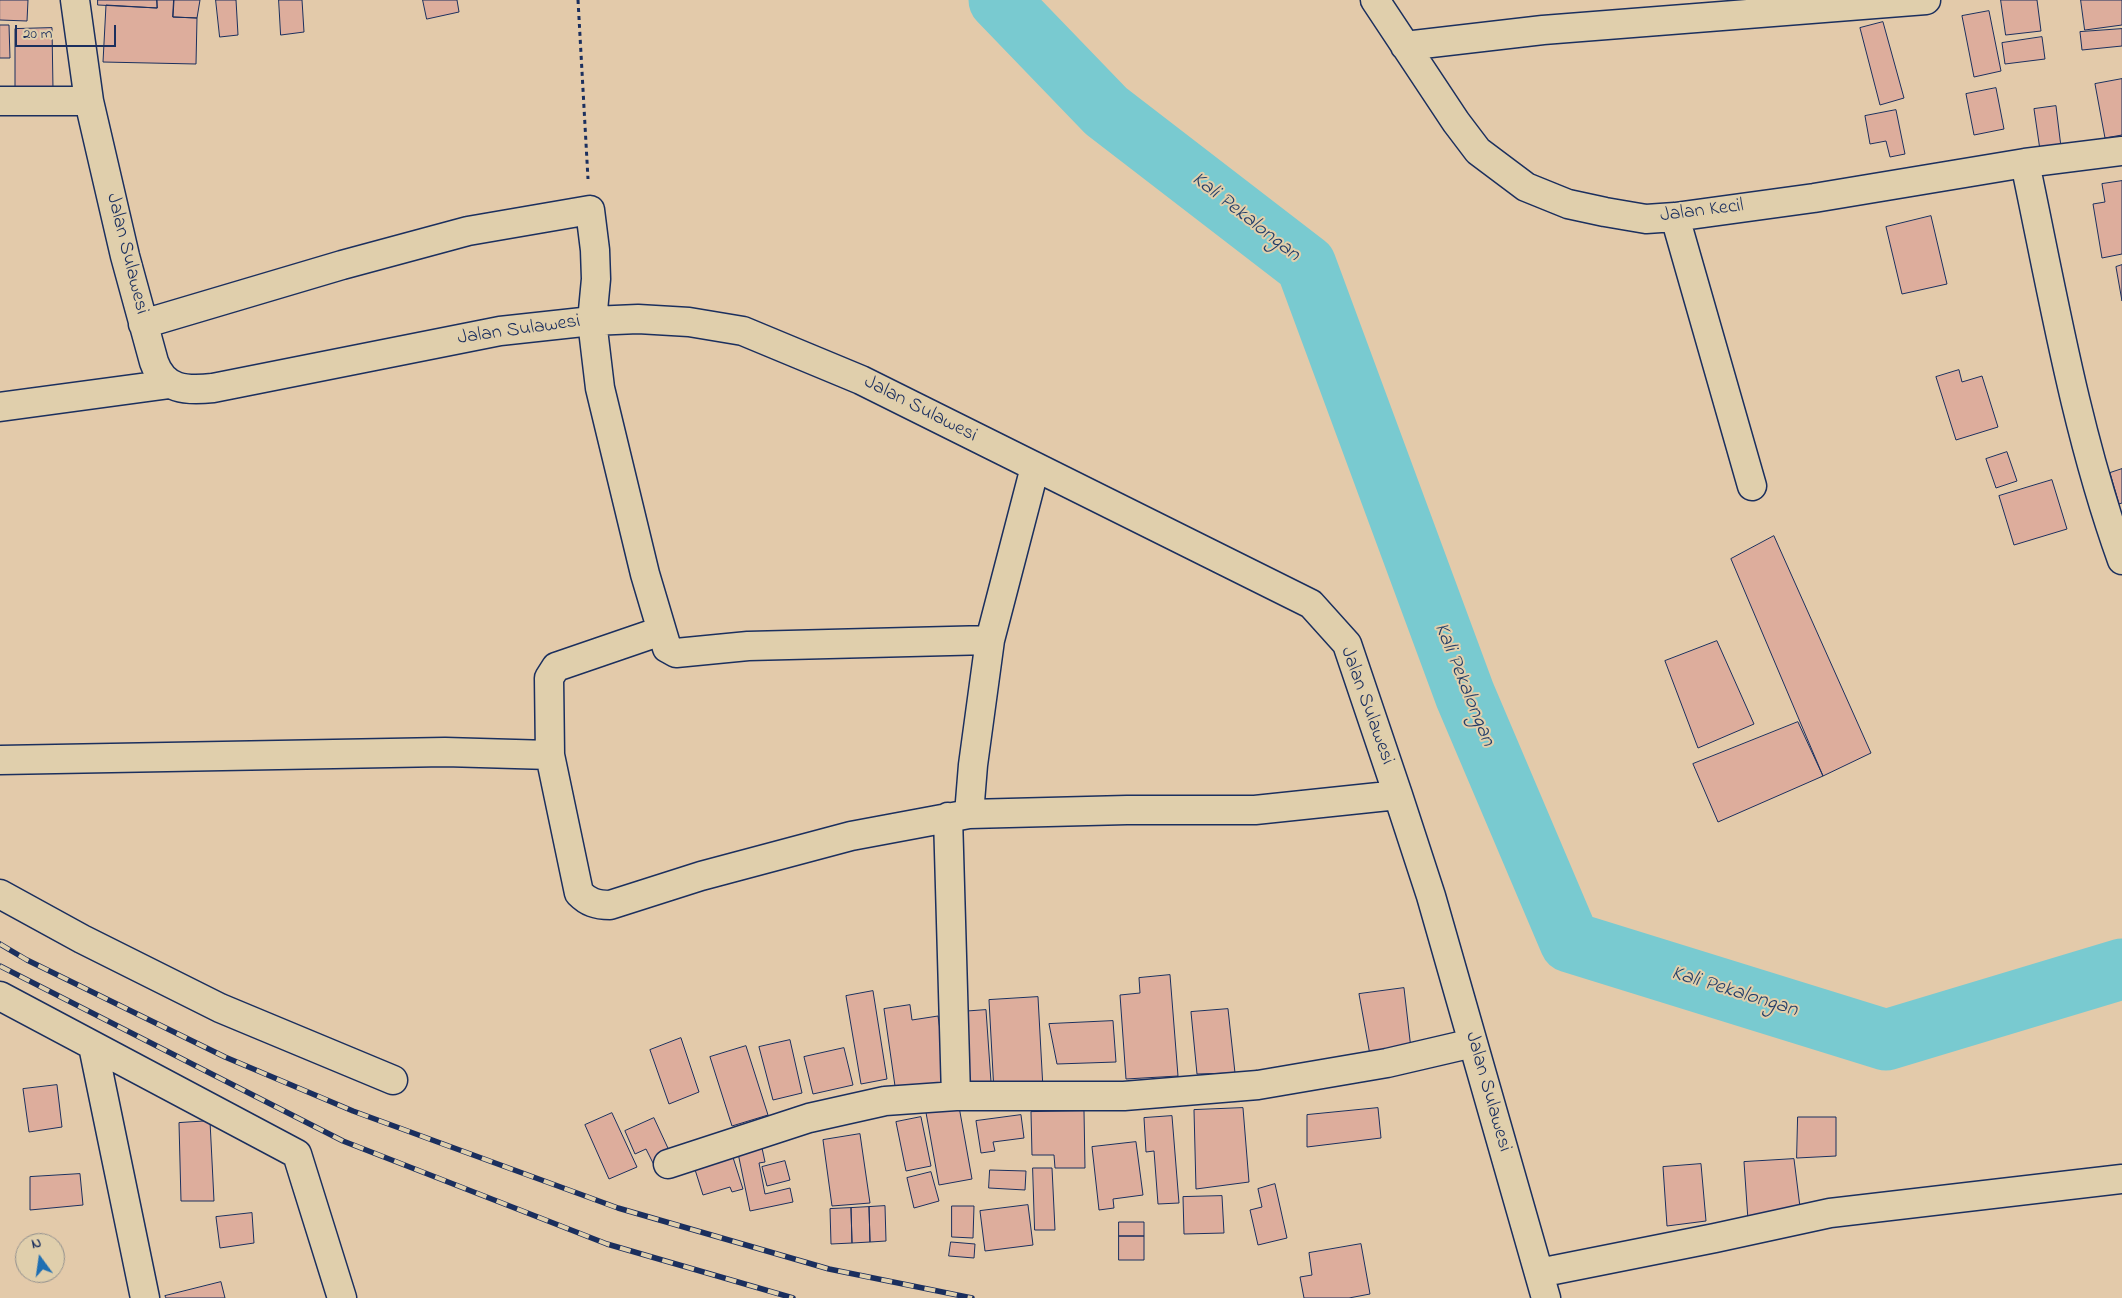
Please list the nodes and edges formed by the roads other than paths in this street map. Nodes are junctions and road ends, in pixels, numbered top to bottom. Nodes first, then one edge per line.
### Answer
1 (74, 0) edge
2 (1375, 0) edge
3 (1926, 0) edge
4 (1405, 46) junction
5 (0, 101) edge
6 (89, 101) junction
7 (2122, 151) edge
8 (2026, 163) junction
9 (1675, 217) junction
10 (592, 321) junction
11 (143, 324) junction
12 (170, 384) junction
13 (0, 407) edge
14 (1035, 467) junction
15 (1752, 486) dead end
16 (2122, 560) edge
17 (661, 630) junction
18 (990, 640) junction
19 (550, 755) junction
20 (0, 760) edge
21 (1398, 795) junction
22 (959, 815) junction
23 (0, 894) edge
24 (0, 996) edge
25 (1473, 1043) junction
26 (93, 1046) junction
27 (393, 1080) dead end
28 (956, 1096) junction
29 (668, 1164) dead end
30 (2122, 1179) edge
31 (1543, 1285) edge
32 (145, 1298) edge
33 (342, 1298) edge

1 - 6 street, Jalan Sulawesi
2 - 4 street, Jalan Kecil
3 - 4 street
4 - 9 street, Jalan Kecil
5 - 6 street
6 - 11 street, Jalan Sulawesi
7 - 8 street, Jalan Kecil
8 - 9 street, Jalan Kecil
8 - 16 street
9 - 15 street
10 - 11 street
10 - 12 street, Jalan Sulawesi
10 - 14 street, Jalan Sulawesi
10 - 17 street
11 - 12 street, Jalan Sulawesi
12 - 13 street
14 - 18 street
14 - 21 street, Jalan Sulawesi
17 - 18 street
17 - 19 street
18 - 22 street
19 - 20 street
19 - 22 street
21 - 22 street
21 - 25 street, Jalan Sulawesi
22 - 28 street
23 - 27 street
24 - 26 street
25 - 28 street
25 - 31 street, Jalan Sulawesi
26 - 32 street
26 - 33 street
28 - 29 street
30 - 31 street

